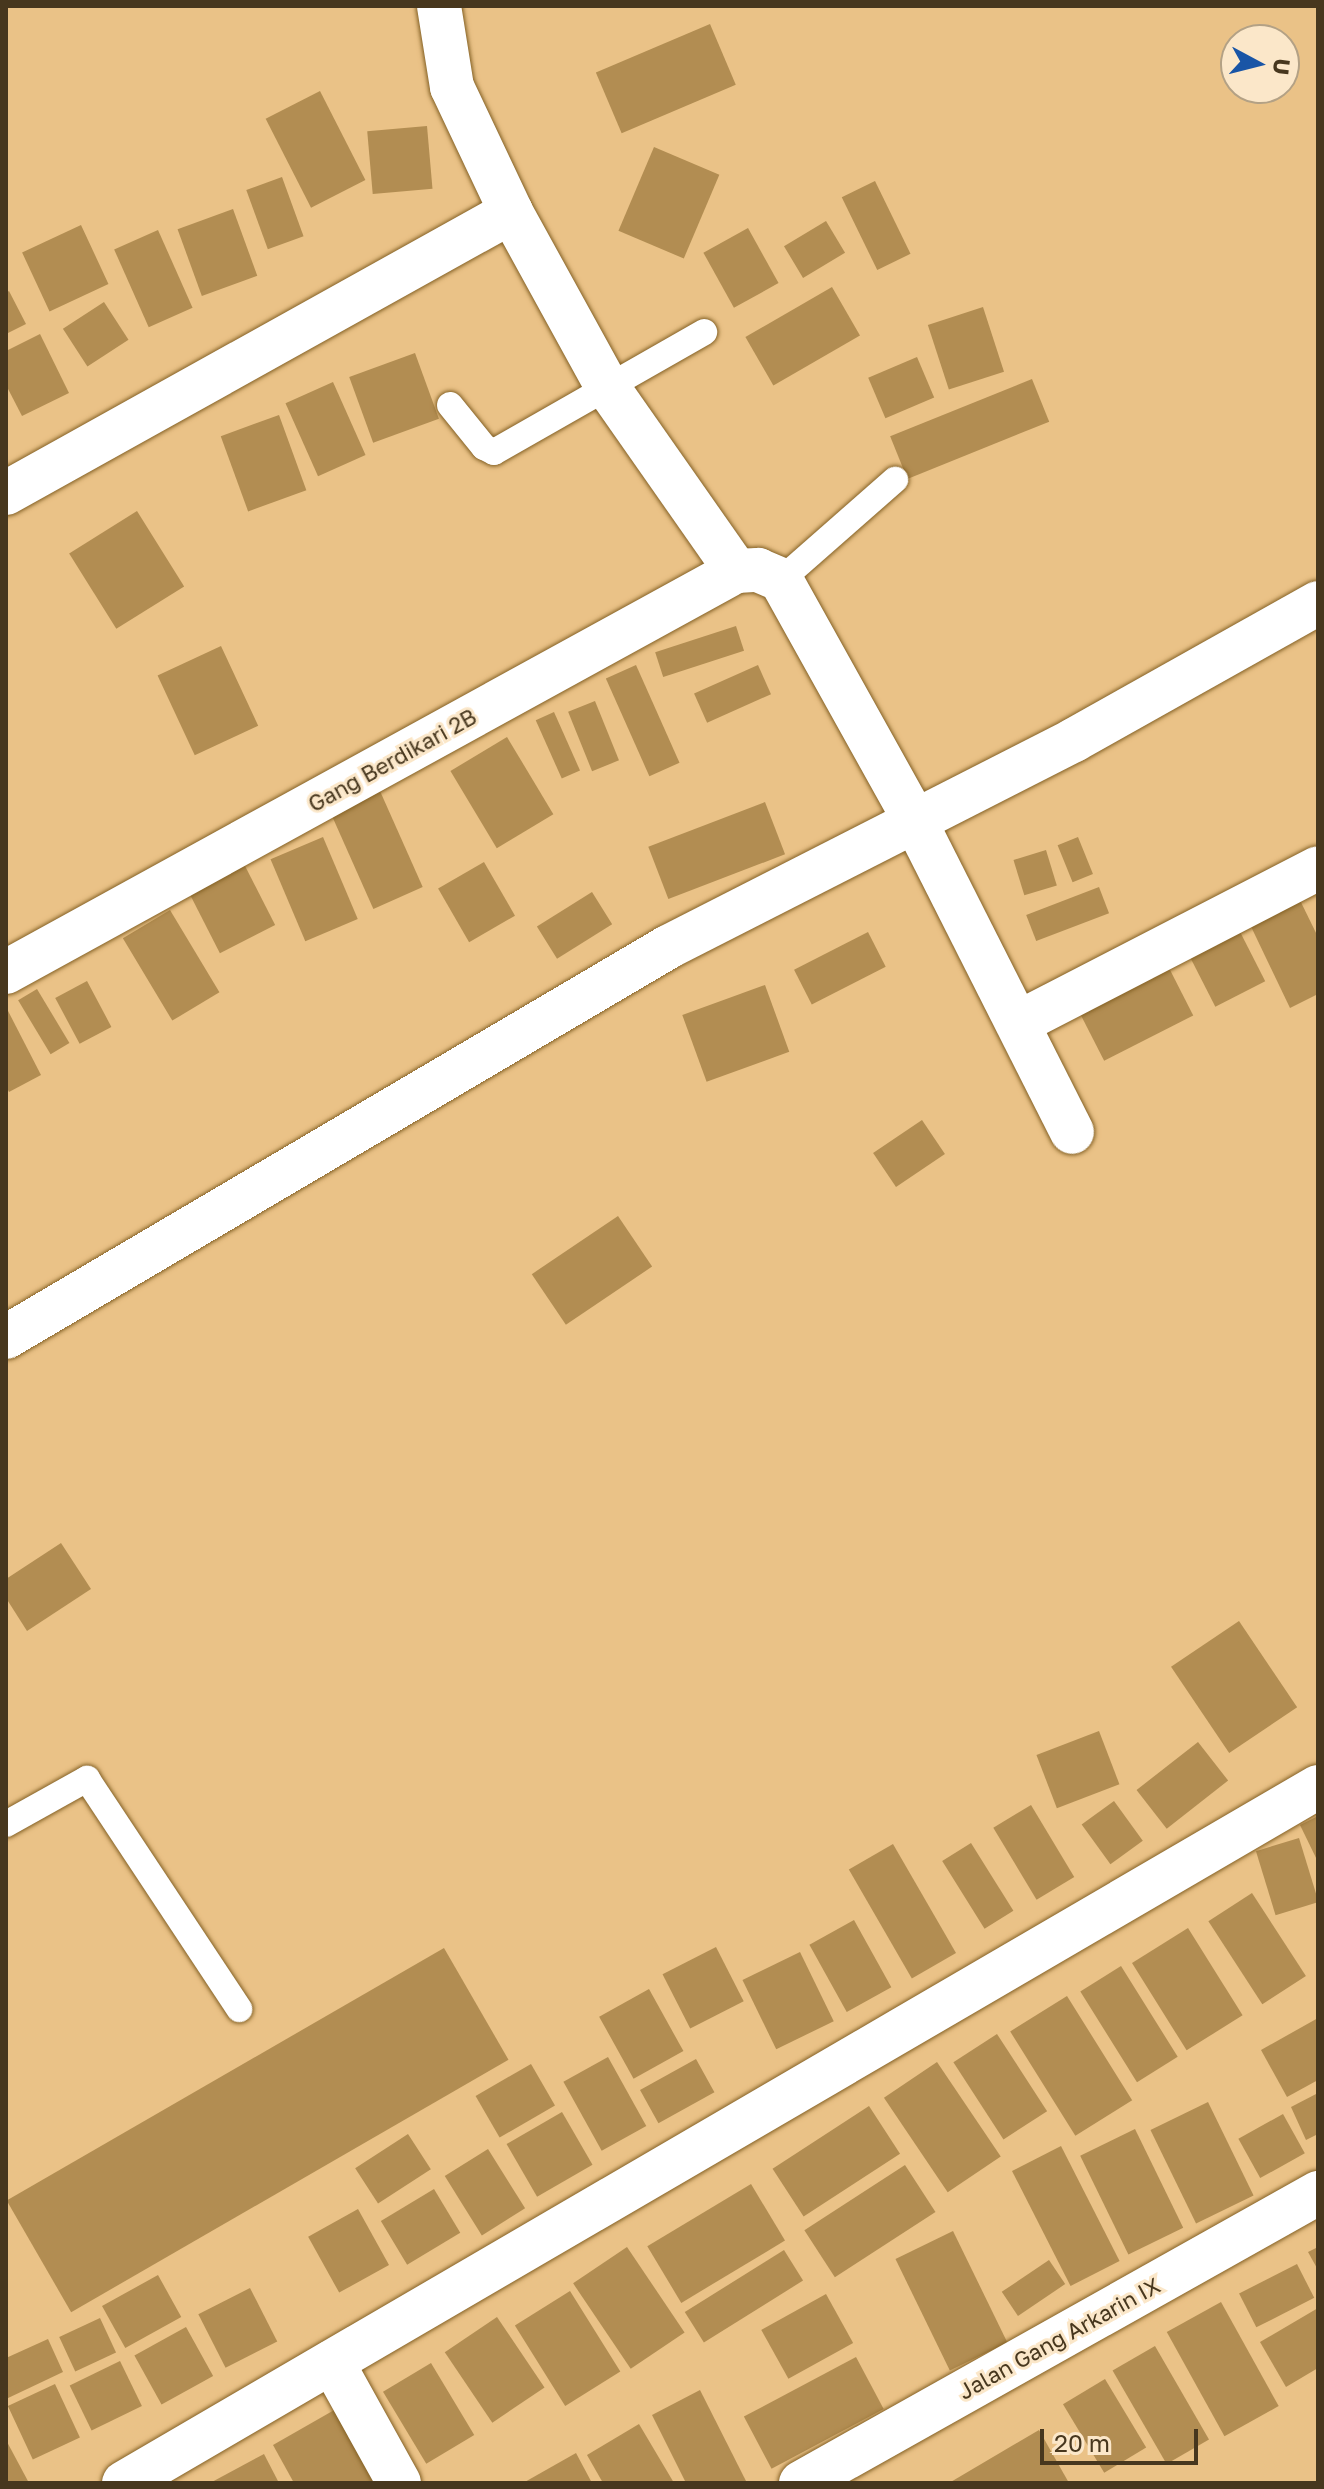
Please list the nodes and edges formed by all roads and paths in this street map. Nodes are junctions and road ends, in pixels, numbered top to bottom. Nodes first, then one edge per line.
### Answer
1 (439, 6) edge
2 (511, 212) junction
3 (704, 332) dead end
4 (606, 385) junction
5 (450, 405) dead end
6 (895, 480) dead end
7 (6, 493) edge
8 (736, 571) junction
9 (781, 580) junction
10 (1318, 603) edge
11 (916, 823) junction
12 (1318, 868) edge
13 (6, 972) edge
14 (1020, 1022) junction
15 (1072, 1132) dead end
16 (6, 1337) edge
17 (1318, 1787) edge
18 (6, 1824) edge
19 (239, 2009) dead end
20 (1318, 2193) edge
21 (332, 2362) junction
22 (124, 2483) edge
23 (399, 2483) edge
24 (801, 2483) edge

1 - 2 street
2 - 4 street
2 - 7 street
3 - 4 lane
4 - 5 lane
4 - 8 street
6 - 9 lane
8 - 9 street
8 - 13 street, Gang Berdikari 2B
9 - 11 street
10 - 11 street
11 - 14 street
11 - 16 street
12 - 14 street
14 - 15 street
17 - 21 street
18 - 19 lane
20 - 24 street, Jalan Gang Arkarin IX
21 - 22 street
21 - 23 street

